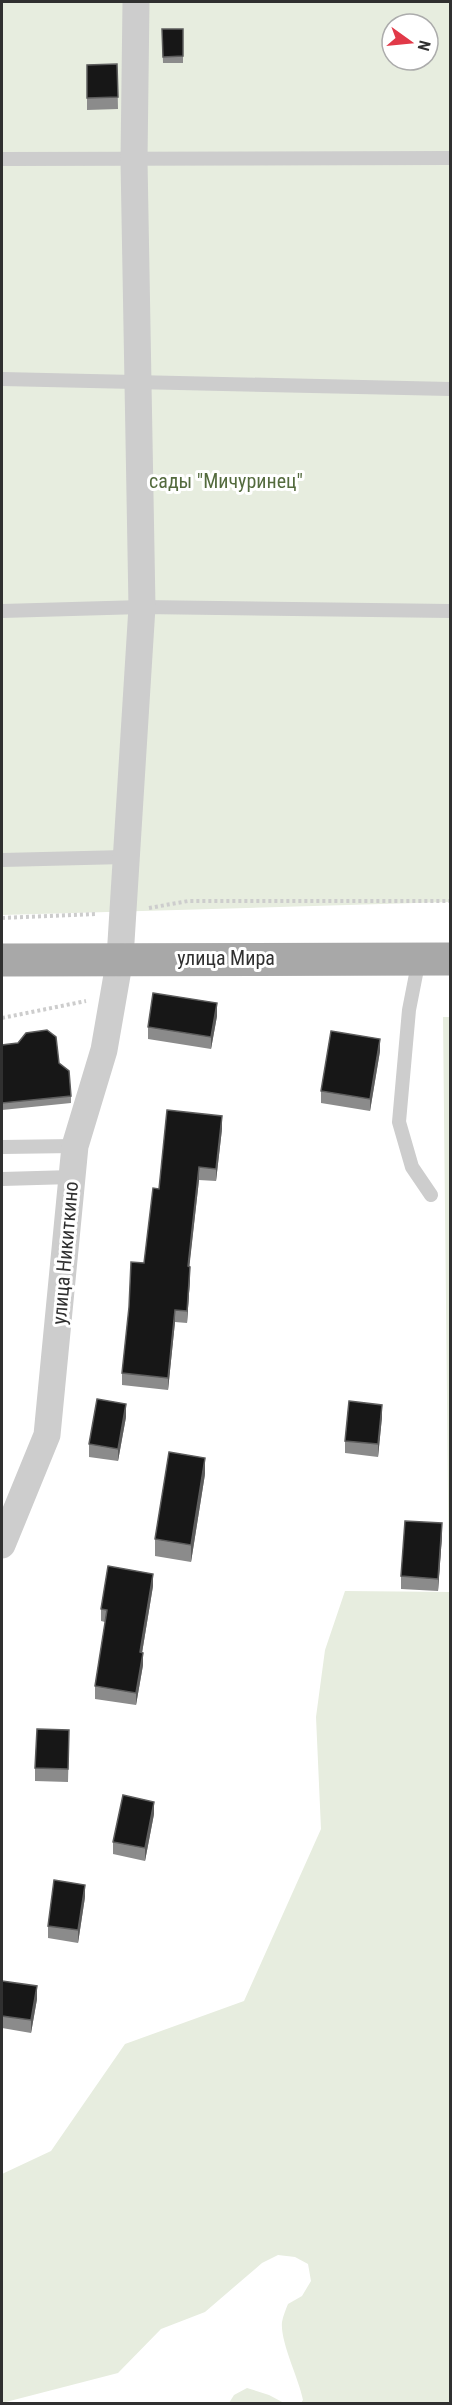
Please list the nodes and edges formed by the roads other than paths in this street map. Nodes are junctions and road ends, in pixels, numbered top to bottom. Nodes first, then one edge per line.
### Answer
1 (136, 2) edge
2 (450, 158) edge
3 (2, 159) edge
4 (134, 160) junction
5 (2, 379) edge
6 (140, 382) junction
7 (450, 389) edge
8 (142, 607) junction
9 (2, 611) edge
10 (450, 611) edge
11 (125, 856) junction
12 (2, 861) edge
13 (120, 958) junction
14 (435, 959) edge
15 (2, 960) edge
16 (75, 1146) junction
17 (2, 1147) edge
18 (72, 1177) junction
19 (2, 1179) edge
20 (431, 1195) dead end
21 (2, 1545) edge

1 - 4 street, улица Никиткино
2 - 4 lane
3 - 4 lane
4 - 6 street, улица Никиткино
5 - 6 lane
6 - 7 lane
6 - 8 street, улица Никиткино
8 - 9 lane
8 - 10 lane
8 - 11 street, улица Никиткино
11 - 12 lane
11 - 13 street, улица Никиткино
13 - 14 main road, улица Мира
13 - 15 main road, улица Мира
13 - 16 street, улица Никиткино
14 - 20 lane
16 - 17 lane
16 - 18 street, улица Никиткино
18 - 19 lane
18 - 21 street, улица Никиткино

